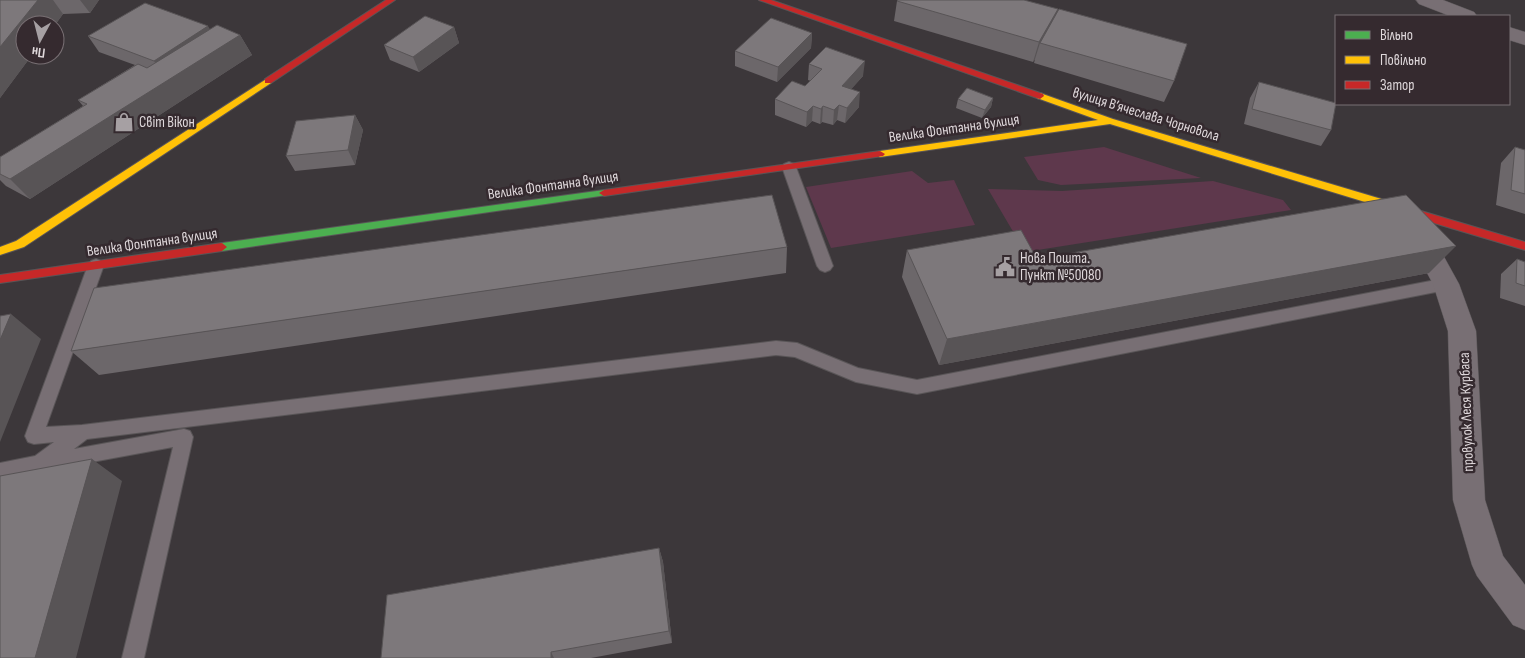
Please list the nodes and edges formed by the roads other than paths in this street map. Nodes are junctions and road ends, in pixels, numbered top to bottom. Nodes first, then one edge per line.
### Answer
1 (391, 0) edge
2 (763, 0) edge
3 (1426, 0) edge
4 (1464, 15) edge
5 (1510, 33) edge
6 (1525, 39) edge
7 (1110, 121) junction
8 (789, 167) junction
9 (1405, 208) junction
10 (1525, 246) edge
11 (0, 251) edge
12 (96, 265) junction
13 (825, 266) dead end
14 (0, 279) edge
15 (1446, 284) junction
16 (83, 432) junction
17 (39, 463) junction
18 (0, 471) edge
19 (1525, 613) edge
20 (133, 658) edge

1 - 11 street
2 - 7 street, вулиця В’ячеслава Чорновола
3 - 4 street
5 - 6 street
7 - 8 street, Велика Фонтанна вулиця
7 - 9 street, вулиця В’ячеслава Чорновола
8 - 12 street, Велика Фонтанна вулиця
8 - 13 lane
9 - 10 street, вулиця В’ячеслава Чорновола
9 - 15 street, провулок Леся Курбаса
12 - 14 street, Велика Фонтанна вулиця
12 - 16 lane
15 - 16 lane
15 - 19 street, провулок Леся Курбаса
16 - 17 lane
17 - 18 lane
17 - 20 lane

